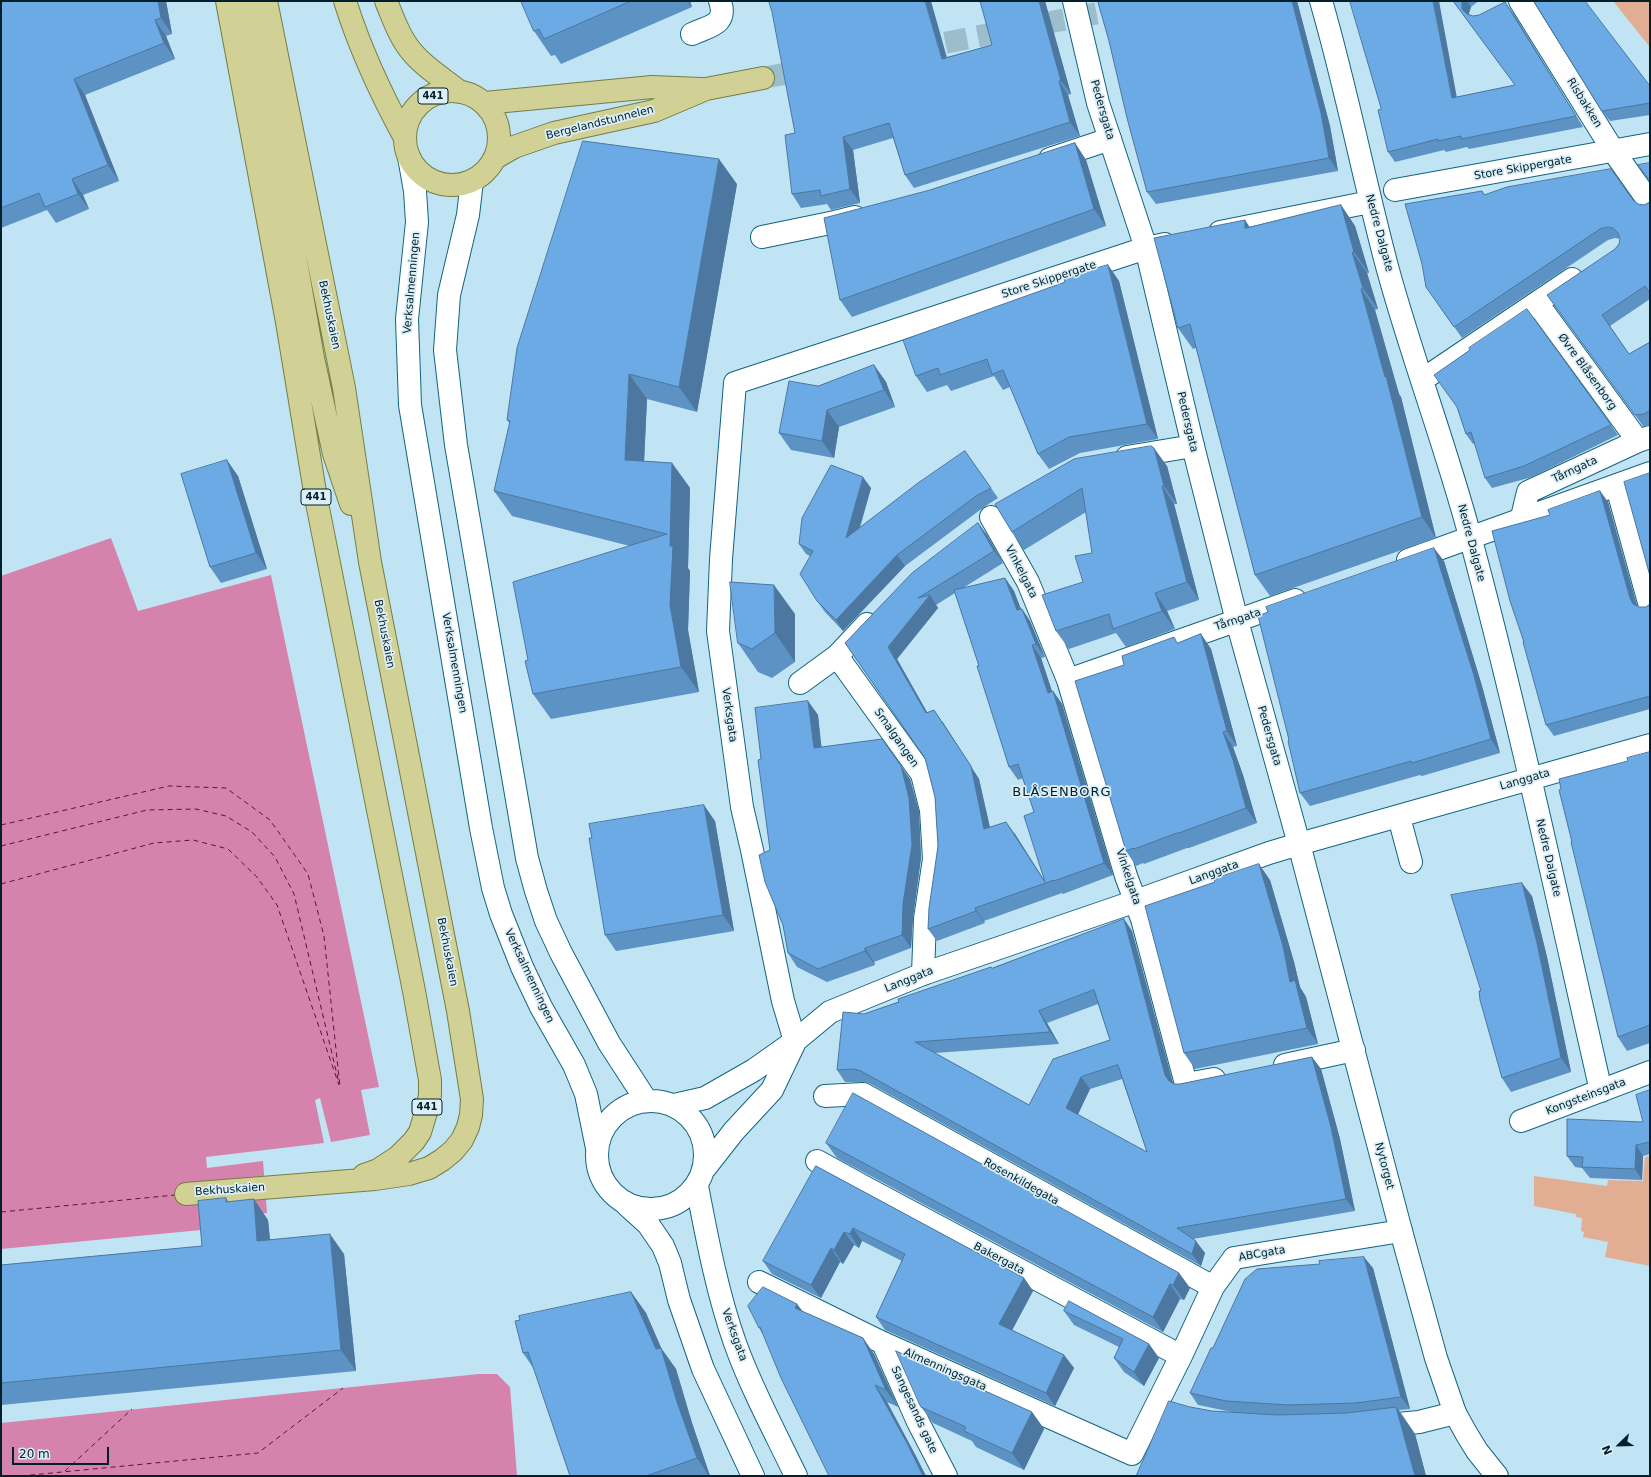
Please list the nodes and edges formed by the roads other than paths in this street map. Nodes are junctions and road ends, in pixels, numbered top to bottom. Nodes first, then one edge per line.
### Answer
1 (227, 1) edge
2 (246, 1) edge
3 (266, 1) edge
4 (345, 1) edge
5 (386, 1) edge
6 (720, 1) edge
7 (1074, 1) edge
8 (1321, 1) edge
9 (1510, 2) edge
10 (692, 34) dead end
11 (763, 78) tunnel mouth
12 (706, 89) junction
13 (460, 92) junction
14 (485, 103) junction
15 (1110, 139) junction
16 (1650, 144) edge
17 (407, 148) junction
18 (1614, 152) junction
19 (495, 158) junction
20 (1035, 164) edge
21 (472, 181) junction
22 (1396, 190) dead end
23 (1370, 202) junction
24 (1650, 203) edge
25 (872, 212) edge
26 (762, 237) dead end
27 (1146, 248) junction
28 (1589, 268) edge
29 (1537, 303) junction
30 (1422, 380) junction
31 (736, 383) joint
32 (1644, 439) edge
33 (1193, 446) junction
34 (1104, 461) edge
35 (1650, 473) edge
36 (1616, 487) junction
37 (1011, 506) edge
38 (991, 517) junction
39 (1521, 521) junction
40 (973, 531) edge
41 (1470, 538) junction
42 (370, 562) junction
43 (1390, 567) edge
44 (1317, 593) edge
45 (1650, 606) edge
46 (880, 610) edge
47 (1236, 621) junction
48 (837, 656) junction
49 (1068, 680) junction
50 (800, 683) dead end
51 (1650, 745) edge
52 (1530, 778) junction
53 (1399, 817) junction
54 (1299, 844) junction
55 (1411, 862) dead end
56 (1136, 901) junction
57 (922, 974) junction
58 (795, 1041) junction
59 (1354, 1050) junction
60 (1262, 1069) edge
61 (1650, 1072) edge
62 (1232, 1075) edge
63 (1601, 1091) junction
64 (825, 1096) dead end
65 (646, 1100) junction
66 (674, 1105) junction
67 (1521, 1121) dead end
68 (597, 1148) junction
69 (817, 1161) dead end
70 (701, 1177) junction
71 (346, 1182) junction
72 (186, 1194) dead end
73 (625, 1203) junction
74 (1401, 1231) junction
75 (759, 1282) dead end
76 (1213, 1287) junction
77 (883, 1343) junction
78 (1181, 1356) junction
79 (1159, 1400) junction
80 (1179, 1410) edge
81 (1455, 1413) junction
82 (1356, 1428) edge
83 (1132, 1454) joint
84 (753, 1476) edge
85 (796, 1476) edge
86 (946, 1476) edge
87 (1497, 1476) edge

1 - 71 main road, Bekhuskaien / 441
2 - 42 main road
3 - 42 main road, Bekhuskaien / 441
4 - 17 main road, Verksalmenningen
5 - 13 main road, 441
6 - 10 street
7 - 15 street, Pedersgata
8 - 23 street, Nedre Dalgate
9 - 18 street, Risbakken
11 - 12 main road, Bergelandstunnelen
12 - 14 main road, Bergelandstunnelen
12 - 19 main road, Bergelandstunnelen
13 - 14 main road, 441
13 - 17 main road, 441
14 - 19 main road
15 - 20 street
15 - 27 street, Pedersgata
16 - 18 street, Store Skippergate
17 - 21 main road
17 - 68 street, Verksalmenningen
18 - 22 street, Store Skippergate
18 - 24 street, Risbakken
19 - 21 main road
21 - 65 street
23 - 27 street, Store Skippergate
23 - 30 street, Nedre Dalgate
25 - 26 street
27 - 31 street, Store Skippergate
27 - 33 street, Pedersgata
28 - 29 street
29 - 30 street
29 - 32 street, Øvre Blåsenborg
30 - 41 street, Nedre Dalgate
31 - 58 street, Verksgata
32 - 39 street, Tårngata
33 - 34 street
33 - 47 street, Pedersgata
35 - 36 street
36 - 39 street
36 - 45 street
37 - 38 street
38 - 40 street
38 - 49 street, Vinkelgata
39 - 41 street
41 - 43 street
41 - 52 street, Nedre Dalgate
42 - 71 main road, Bekhuskaien / 441
44 - 47 street, Tårngata
46 - 48 street
47 - 49 street, Tårngata
47 - 54 street, Pedersgata
48 - 50 street
48 - 57 street, Smalgangen
49 - 56 street, Vinkelgata
51 - 52 street, Langgata
52 - 53 street, Langgata
52 - 63 street, Nedre Dalgate
53 - 54 street, Langgata
53 - 55 street
54 - 56 street, Langgata
54 - 59 street, Nytorget
56 - 57 street, Langgata
56 - 62 street, Vinkelgata
57 - 58 street, Langgata
58 - 66 street, Langgata
58 - 70 street, Langgata
59 - 60 street
59 - 74 street, Nytorget
61 - 63 street, Kongsteinsgata
63 - 67 street, Kongsteinsgata
64 - 76 street, Rosenkildegata
65 - 66 street
65 - 68 street
66 - 70 street
68 - 73 street
69 - 78 street, Bakergata
70 - 73 street
70 - 85 street, Verksgata
71 - 72 main road, Bekhuskaien / 441
73 - 84 street
74 - 76 street, ABCgata
74 - 81 street, Nytorget
75 - 77 street, Almenningsgata
76 - 78 street, ABCgata
77 - 83 street, Almenningsgata
77 - 86 street, Sangesands gate
78 - 79 street, ABCgata
79 - 80 street
79 - 83 street, ABCgata
81 - 82 street
81 - 87 street, Nytorget

